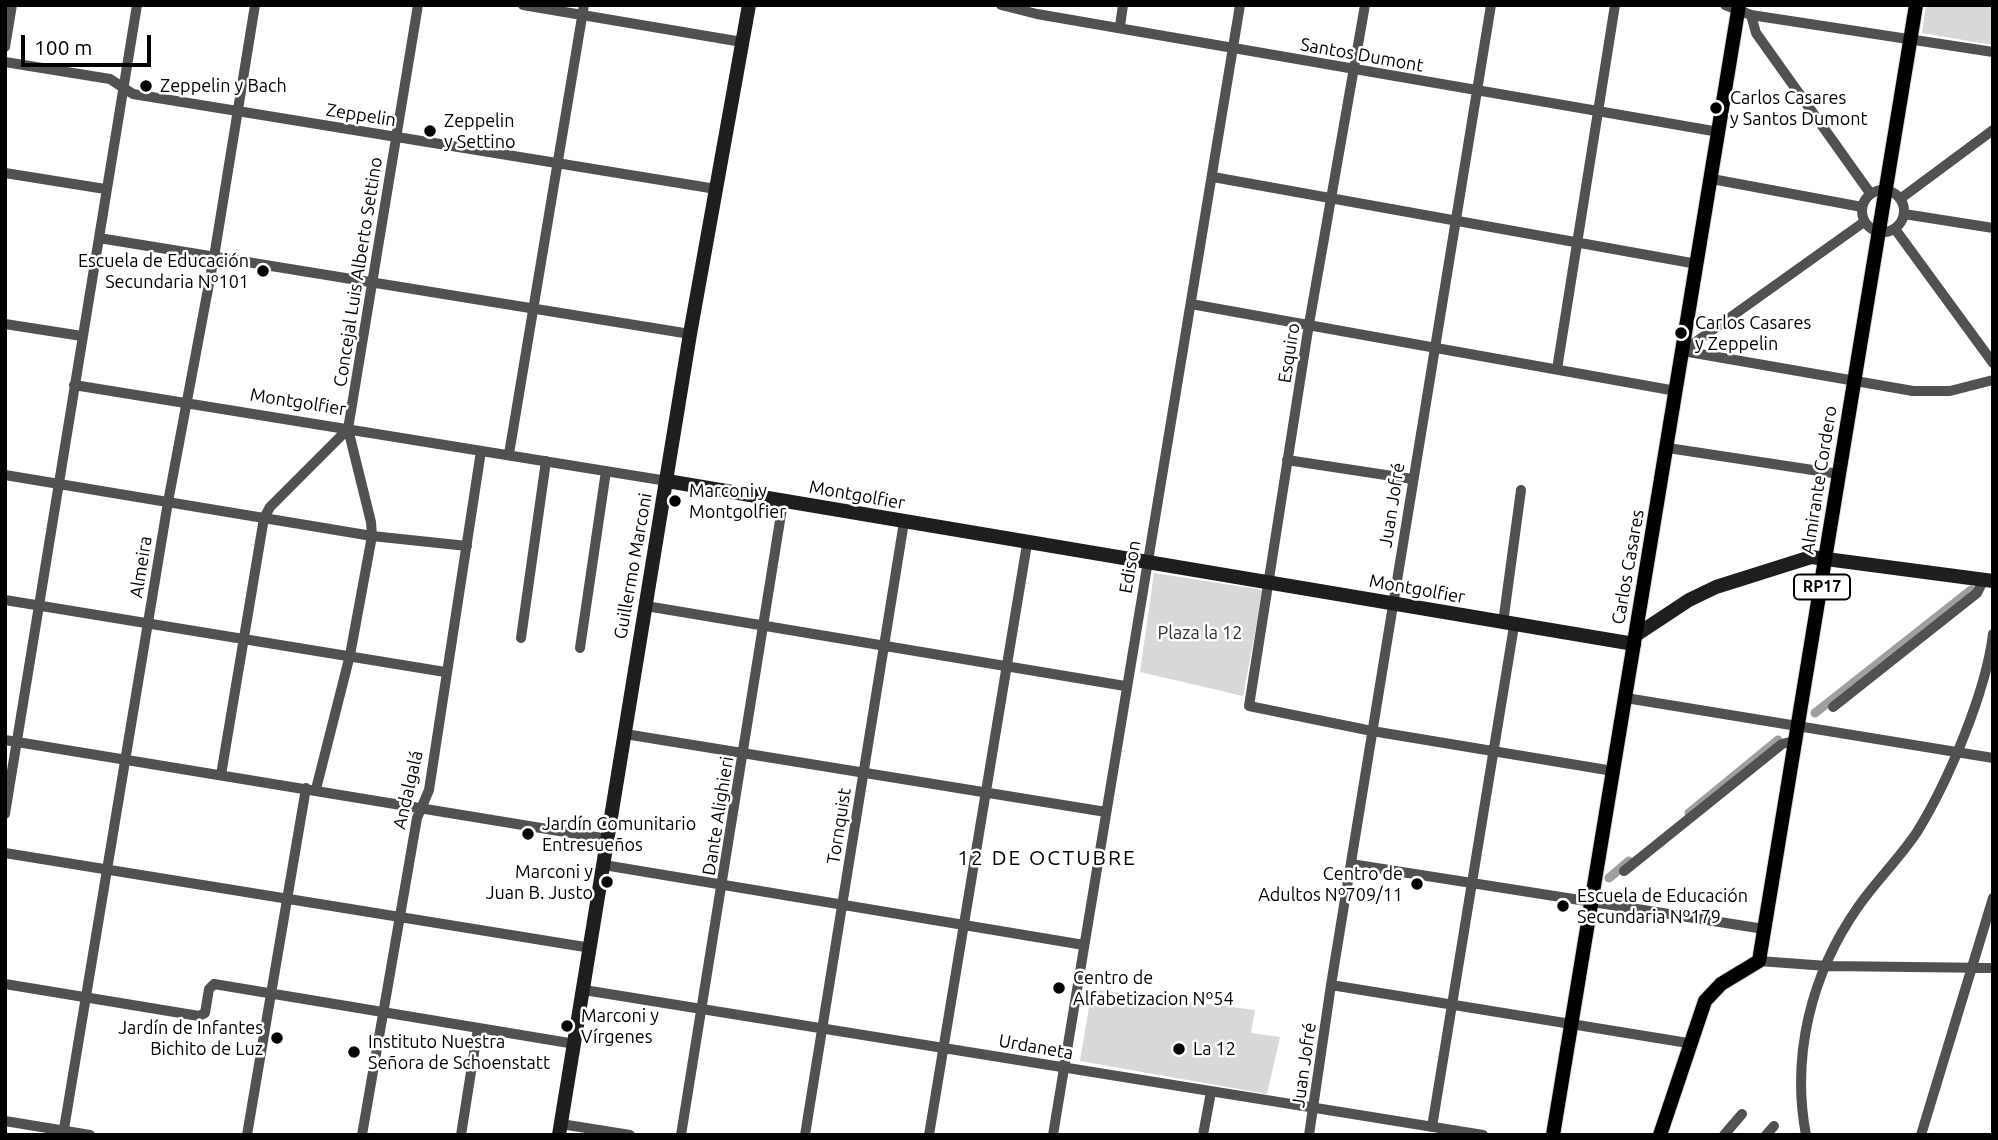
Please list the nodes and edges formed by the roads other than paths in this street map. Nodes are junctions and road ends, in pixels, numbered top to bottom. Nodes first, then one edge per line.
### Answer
1 (12, 5) edge
2 (137, 5) edge
3 (255, 5) edge
4 (418, 5) edge
5 (523, 5) edge
6 (749, 5) edge
7 (1003, 5) edge
8 (1123, 5) edge
9 (1240, 5) edge
10 (1365, 5) edge
11 (1491, 5) edge
12 (1615, 5) edge
13 (1916, 5) edge
14 (1738, 8) edge
15 (583, 10) edge
16 (1120, 26) junction
17 (1910, 37) junction
18 (742, 42) junction
19 (5, 47) edge
20 (1233, 48) junction
21 (1993, 52) edge
22 (5, 62) edge
23 (1354, 69) junction
24 (122, 86) junction
25 (1476, 89) junction
26 (237, 111) junction
27 (1599, 111) junction
28 (1993, 130) edge
29 (1719, 132) junction
30 (396, 136) junction
31 (557, 163) junction
32 (5, 173) edge
33 (1213, 177) junction
34 (1712, 179) junction
35 (105, 189) junction
36 (716, 189) junction
37 (1885, 190) junction
38 (1870, 193) junction
39 (1332, 199) junction
40 (1900, 199) junction
41 (1862, 207) junction
42 (1904, 214) junction
43 (1455, 221) junction
44 (1864, 222) junction
45 (1993, 228) edge
46 (1895, 229) junction
47 (1878, 232) junction
48 (99, 238) junction
49 (1577, 245) junction
50 (214, 257) junction
51 (1697, 264) junction
52 (374, 282) junction
53 (1191, 304) junction
54 (531, 308) junction
55 (5, 324) edge
56 (1309, 324) junction
57 (690, 334) junction
58 (82, 336) junction
59 (1435, 348) junction
60 (1683, 351) junction
61 (1993, 363) edge
62 (1557, 369) junction
63 (1993, 380) edge
64 (1856, 381) junction
65 (74, 385) junction
66 (1676, 391) junction
67 (186, 403) junction
68 (348, 429) junction
69 (1668, 448) junction
70 (481, 451) junction
71 (509, 454) junction
72 (1287, 460) junction
73 (546, 461) junction
74 (606, 471) junction
75 (1839, 474) junction
76 (5, 475) edge
77 (1412, 480) junction
78 (667, 481) junction
79 (57, 483) junction
80 (1521, 490) dead end
81 (168, 502) junction
82 (783, 502) junction
83 (264, 517) junction
84 (904, 522) junction
85 (372, 536) junction
86 (1027, 544) junction
87 (467, 546) junction
88 (1826, 556) junction
89 (1147, 564) junction
90 (1988, 580) edge
91 (1268, 583) junction
92 (5, 600) edge
93 (1393, 604) junction
94 (39, 606) junction
95 (646, 606) junction
96 (148, 623) junction
97 (1508, 624) junction
98 (765, 626) junction
99 (1993, 634) edge
100 (521, 638) dead end
101 (242, 639) junction
102 (1635, 640) junction
103 (884, 646) junction
104 (580, 648) dead end
105 (350, 655) junction
106 (1005, 667) junction
107 (445, 672) junction
108 (1125, 687) junction
109 (1626, 698) junction
110 (1833, 707) dead end
111 (1797, 725) junction
112 (1372, 731) junction
113 (625, 734) junction
114 (11, 741) edge
115 (1794, 741) junction
116 (744, 752) junction
117 (1492, 752) junction
118 (1955, 752) junction
119 (1993, 758) edge
120 (126, 759) junction
121 (864, 771) junction
122 (1613, 771) junction
123 (221, 775) junction
124 (311, 788) junction
125 (984, 791) junction
126 (422, 806) junction
127 (1106, 812) junction
128 (5, 814) edge
129 (608, 839) junction
130 (5, 853) edge
131 (1351, 864) junction
132 (604, 865) junction
133 (108, 869) junction
134 (1624, 871) dead end
135 (1472, 882) junction
136 (723, 886) junction
137 (1993, 898) edge
138 (289, 899) junction
139 (1592, 900) junction
140 (842, 906) junction
141 (400, 917) junction
142 (962, 926) junction
143 (1764, 929) junction
144 (1084, 945) junction
145 (591, 948) junction
146 (1759, 961) junction
147 (1827, 966) junction
148 (1973, 968) junction
149 (1993, 968) edge
150 (5, 985) edge
151 (1331, 985) junction
152 (584, 990) junction
153 (272, 994) junction
154 (87, 998) junction
155 (1453, 1004) junction
156 (701, 1009) junction
157 (383, 1012) junction
158 (1572, 1024) junction
159 (478, 1028) junction
160 (822, 1028) junction
161 (1688, 1043) junction
162 (575, 1044) junction
163 (943, 1048) junction
164 (1063, 1068) junction
165 (1210, 1092) junction
166 (1314, 1109) junction
167 (1742, 1114) dead end
168 (5, 1121) edge
169 (1774, 1126) dead end
170 (560, 1129) edge
171 (1432, 1130) edge
172 (63, 1133) edge
173 (90, 1135) edge
174 (247, 1135) edge
175 (362, 1135) edge
176 (461, 1135) edge
177 (630, 1135) edge
178 (681, 1135) edge
179 (805, 1135) edge
180 (929, 1135) edge
181 (1053, 1135) edge
182 (1203, 1135) edge
183 (1309, 1135) edge
184 (1483, 1135) edge
185 (1553, 1135) edge
186 (1660, 1135) edge
187 (1724, 1135) edge
188 (1766, 1135) edge
189 (1806, 1135) edge
190 (1921, 1135) edge

1 - 19 street
2 - 24 street
3 - 26 street, Almeira
4 - 30 street, Concejal Luis Alberto Settino
5 - 15 street
6 - 18 street, Guillermo Marconi
7 - 16 street, Santos Dumont
8 - 16 street
9 - 20 street, Edison
10 - 23 street, Esquiro
11 - 25 street, Juan Jofré
12 - 27 street
13 - 17 main road, Almirante Cordero / RP17
14 - 17 street
14 - 29 main road, Carlos Casares
14 - 38 street
15 - 18 street
15 - 31 street
16 - 20 street, Santos Dumont
17 - 21 street
17 - 37 main road, Almirante Cordero / RP17
18 - 36 street, Guillermo Marconi
20 - 23 street, Santos Dumont
20 - 33 street, Edison
22 - 24 street, Zeppelin
23 - 25 street, Santos Dumont
23 - 39 street, Esquiro
24 - 26 street, Zeppelin
24 - 35 street
25 - 27 street, Santos Dumont
25 - 43 street, Juan Jofré
26 - 30 street, Zeppelin
26 - 50 street, Almeira
27 - 29 street, Santos Dumont
27 - 49 street
28 - 40 street
29 - 34 main road, Carlos Casares
30 - 31 street, Zeppelin
30 - 52 street, Concejal Luis Alberto Settino
31 - 36 street, Zeppelin
31 - 54 street
32 - 35 street
33 - 39 street
33 - 53 street, Edison
34 - 41 street
34 - 51 main road, Carlos Casares
35 - 48 street
36 - 57 street, Guillermo Marconi
37 - 38 street
37 - 40 street
37 - 47 main road, Almirante Cordero / RP17
38 - 41 street
39 - 43 street
39 - 56 street, Esquiro
40 - 42 street
41 - 44 street
42 - 45 street
42 - 46 street
43 - 49 street
43 - 59 street, Juan Jofré
44 - 47 street
44 - 60 street
46 - 47 street
46 - 61 street
47 - 64 main road, Almirante Cordero / RP17
48 - 50 street
48 - 58 street
49 - 51 street
49 - 62 street
50 - 52 street
50 - 67 street, Almeira
51 - 60 main road, Carlos Casares
52 - 54 street
52 - 68 street, Concejal Luis Alberto Settino
53 - 56 street
53 - 89 street, Edison
54 - 57 street
54 - 71 street
55 - 58 street
56 - 59 street
56 - 72 street, Esquiro
57 - 78 street, Guillermo Marconi
58 - 65 street
59 - 62 street
59 - 77 street, Juan Jofré
60 - 64 street
60 - 66 main road, Carlos Casares
62 - 66 street
63 - 64 street
64 - 75 main road, Almirante Cordero / RP17
65 - 67 street, Montgolfier
65 - 79 street
66 - 69 main road, Carlos Casares
67 - 68 street, Montgolfier
67 - 81 street, Almeira
68 - 70 street, Montgolfier
68 - 83 street
68 - 85 street, Concejal Luis Alberto Settino
69 - 75 street
69 - 102 main road, Carlos Casares
70 - 71 street, Montgolfier
70 - 87 street, Andalgalá
71 - 73 street, Montgolfier
72 - 77 street
72 - 91 street, Esquiro
73 - 74 street, Montgolfier
73 - 100 street
74 - 78 street, Montgolfier
74 - 104 street
75 - 88 main road, Almirante Cordero / RP17
76 - 79 street
77 - 93 street, Juan Jofré
78 - 82 street, Montgolfier
78 - 95 street, Guillermo Marconi
79 - 81 street
79 - 94 street
80 - 97 street
81 - 83 street
81 - 96 street, Almeira
82 - 84 street, Montgolfier
82 - 98 street, Dante Alighieri
83 - 85 street
83 - 101 street
84 - 86 street, Montgolfier
84 - 103 street, Tornquist
85 - 87 street
85 - 105 street, Concejal Luis Alberto Settino
86 - 89 street, Montgolfier
86 - 106 street
87 - 107 street, Andalgalá
88 - 90 street
88 - 102 street
88 - 111 main road, Almirante Cordero / RP17
89 - 91 street, Montgolfier
89 - 108 street, Edison
90 - 110 street
91 - 93 street, Montgolfier
91 - 112 street, Esquiro
92 - 94 street
93 - 97 street, Montgolfier
93 - 112 street, Juan Jofré
94 - 96 street
94 - 114 street
95 - 98 street
95 - 113 street, Guillermo Marconi
96 - 101 street
96 - 120 street, Almeira
97 - 102 street, Montgolfier
97 - 117 street
98 - 103 street
98 - 116 street, Dante Alighieri
99 - 118 street
101 - 105 street
101 - 123 street
102 - 109 main road, Carlos Casares
103 - 106 street
103 - 121 street, Tornquist
105 - 107 street
105 - 124 street, Concejal Luis Alberto Settino
106 - 108 street
106 - 125 street
107 - 126 street, Andalgalá
108 - 127 street, Edison
109 - 111 street
109 - 122 main road, Carlos Casares
111 - 115 main road, Almirante Cordero / RP17
111 - 118 street
112 - 117 street
112 - 131 street, Juan Jofré
113 - 116 street
113 - 129 street, Guillermo Marconi
114 - 120 street
114 - 128 street
115 - 134 street
115 - 143 main road, Almirante Cordero / RP17
116 - 121 street
116 - 136 street, Dante Alighieri
117 - 122 street
117 - 135 street
118 - 119 street
118 - 147 street
120 - 123 street
120 - 133 street, Almeira
121 - 125 street
121 - 140 street, Tornquist
122 - 139 main road, Carlos Casares
123 - 124 street
124 - 126 street
124 - 138 street, Concejal Luis Alberto Settino
125 - 127 street
125 - 142 street
126 - 129 street
126 - 141 street, Andalgalá
127 - 144 street, Edison
129 - 132 street, Guillermo Marconi
130 - 133 street
131 - 135 street
131 - 151 street, Juan Jofré
132 - 136 street
132 - 145 street, Guillermo Marconi
133 - 138 street
133 - 154 street, Almeira
135 - 139 street
135 - 155 street
136 - 140 street
136 - 156 street, Dante Alighieri
137 - 148 street
138 - 141 street
138 - 153 street, Concejal Luis Alberto Settino
139 - 143 street
139 - 158 main road, Carlos Casares
140 - 142 street
140 - 160 street, Tornquist
141 - 145 street
141 - 157 street, Andalgalá
142 - 144 street
142 - 163 street
143 - 146 main road, Almirante Cordero / RP17
144 - 164 street, Edison
145 - 152 street, Guillermo Marconi
146 - 147 street
146 - 161 main road
147 - 148 street
147 - 189 street
148 - 149 street
148 - 190 street
150 - 154 street
151 - 155 street
151 - 166 street, Juan Jofré
152 - 156 street, Urdaneta
152 - 162 street, Guillermo Marconi
153 - 154 street
153 - 157 street
153 - 174 street, Concejal Luis Alberto Settino
154 - 172 street, Almeira
155 - 158 street
155 - 171 street
156 - 160 street, Urdaneta
156 - 178 street, Dante Alighieri
157 - 159 street
157 - 175 street, Andalgalá
158 - 161 street
158 - 185 main road, Carlos Casares
159 - 162 street
159 - 176 street
160 - 163 street, Urdaneta
160 - 179 street, Tornquist
161 - 186 main road
162 - 170 street, Guillermo Marconi
163 - 164 street, Urdaneta
163 - 180 street
164 - 165 street, Urdaneta
164 - 181 street, Edison
165 - 166 street, Urdaneta
165 - 182 street
166 - 171 street, Urdaneta
166 - 183 street, Juan Jofré
167 - 187 street
168 - 172 street
169 - 188 street
170 - 177 street
171 - 184 street, Urdaneta
172 - 173 street

